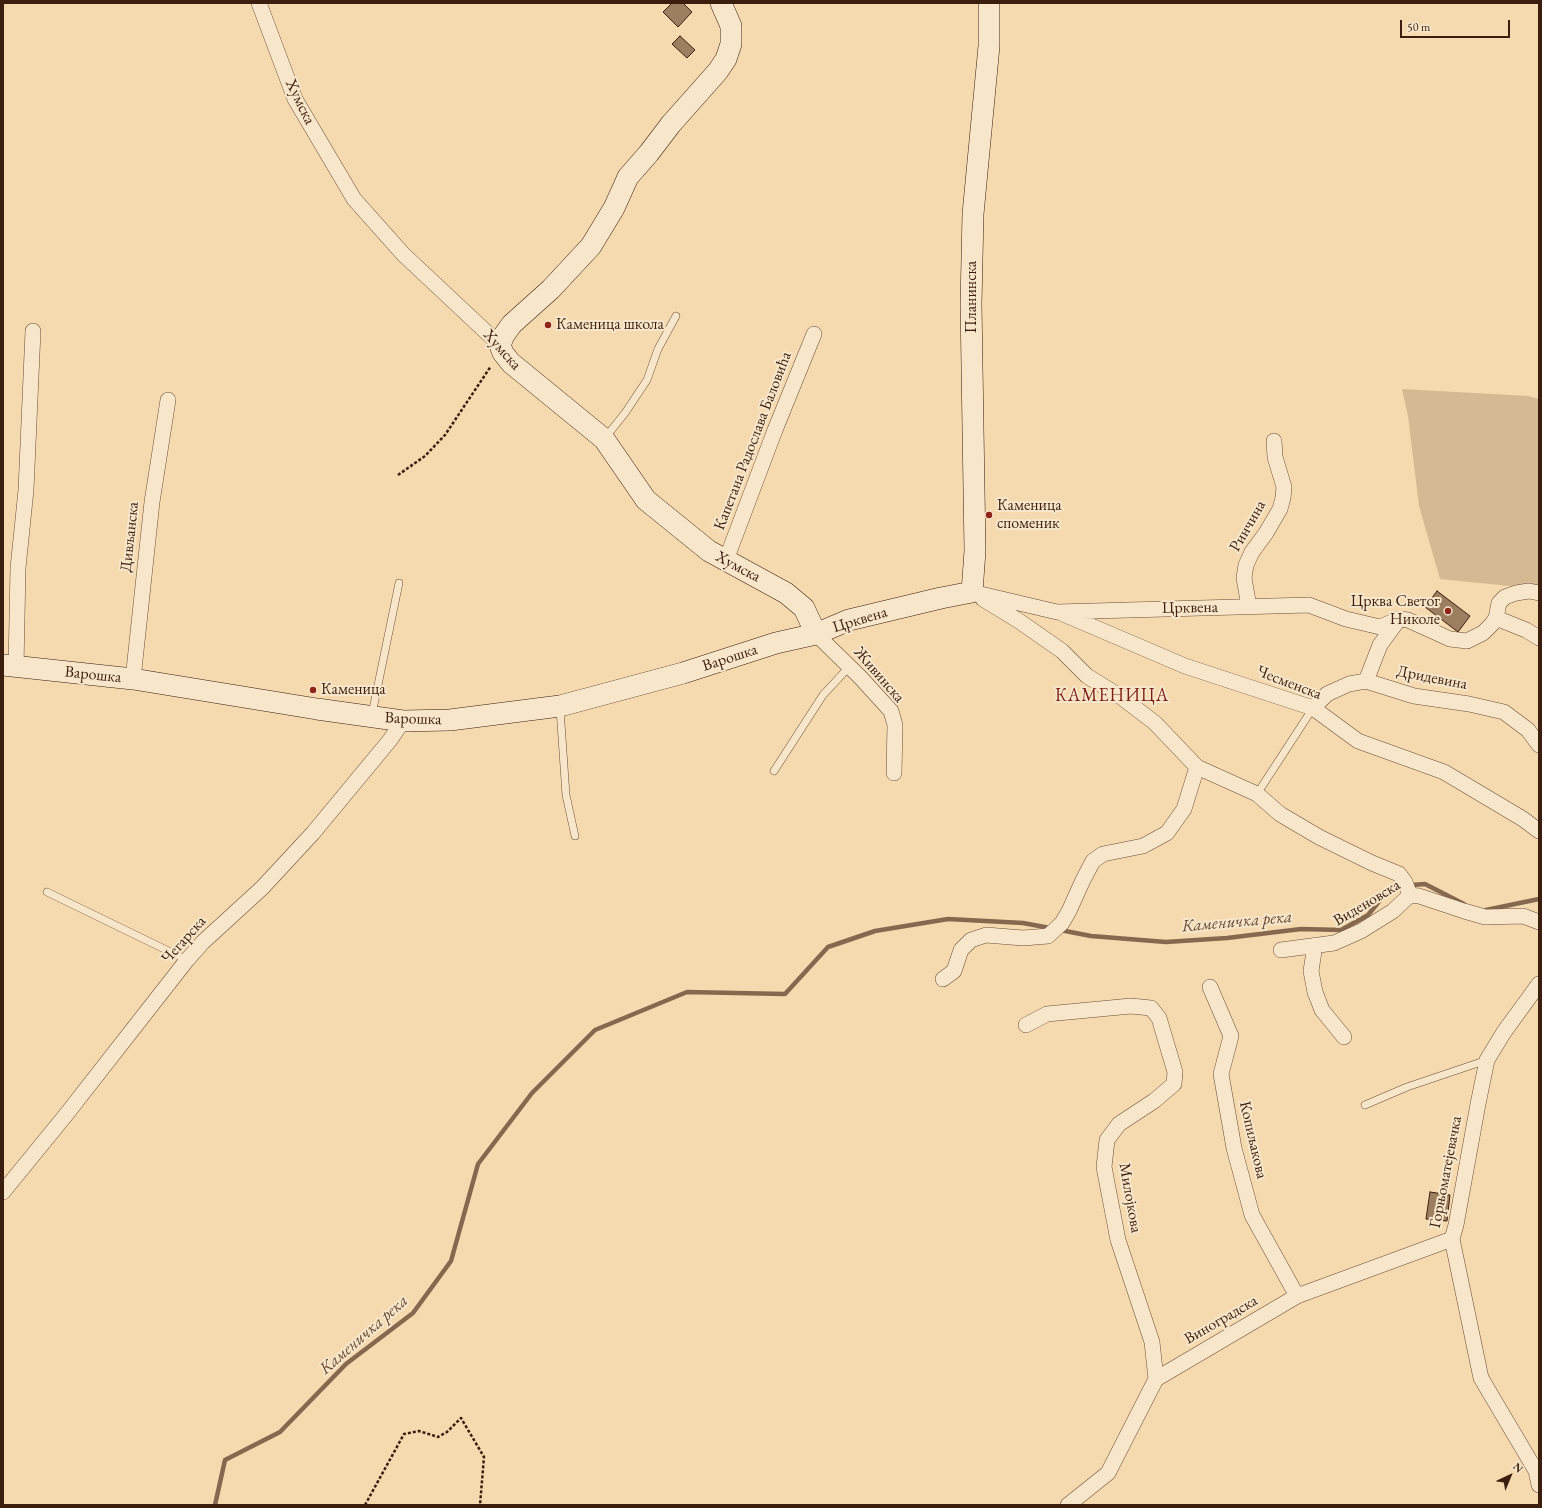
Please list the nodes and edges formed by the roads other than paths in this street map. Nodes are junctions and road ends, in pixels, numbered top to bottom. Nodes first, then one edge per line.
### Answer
1 (259, 3) edge
2 (721, 3) edge
3 (990, 3) edge
4 (676, 316) dead end
5 (33, 331) dead end
6 (814, 334) dead end
7 (502, 349) junction
8 (168, 400) dead end
9 (604, 439) junction
10 (1274, 440) dead end
11 (726, 560) junction
12 (399, 583) dead end
13 (972, 592) junction
14 (1539, 593) edge
15 (1249, 607) junction
16 (1057, 612) junction
17 (1496, 618) junction
18 (1399, 619) junction
19 (816, 634) junction
20 (1539, 638) edge
21 (10, 666) edge
22 (849, 667) junction
23 (133, 679) junction
24 (1366, 681) junction
25 (560, 706) junction
26 (1312, 708) junction
27 (372, 717) junction
28 (402, 721) junction
29 (1539, 745) edge
30 (1198, 767) junction
31 (774, 771) dead end
32 (894, 773) dead end
33 (1257, 794) junction
34 (1539, 831) edge
35 (576, 836) dead end
36 (47, 892) dead end
37 (1410, 895) junction
38 (1539, 922) edge
39 (1315, 945) junction
40 (1281, 950) dead end
41 (187, 960) junction
42 (942, 979) dead end
43 (1539, 984) edge
44 (1210, 987) dead end
45 (1026, 1025) dead end
46 (1344, 1037) dead end
47 (1488, 1060) junction
48 (1365, 1105) dead end
49 (3, 1192) edge
50 (1452, 1239) junction
51 (1297, 1296) junction
52 (1156, 1379) junction
53 (1539, 1485) edge
54 (1068, 1505) edge

1 - 7 street, Хумска
2 - 7 street
3 - 13 street, Планинска
4 - 9 lane
5 - 21 street
6 - 11 street, Капетана Радослава Баловића
7 - 9 street, Хумска
8 - 23 street, Дивљанска
9 - 11 street, Хумска
10 - 15 street, Ринчина
11 - 19 street, Хумска
12 - 27 lane
13 - 16 street, Црквена
13 - 19 street, Црквена
13 - 30 street
14 - 17 street
15 - 16 street, Црквена
15 - 18 street, Црквена
16 - 26 street, Чесменска
17 - 18 street
17 - 20 street
18 - 24 street
19 - 22 street, Живинска
19 - 25 street, Варошка
21 - 23 street, Варошка
22 - 31 lane
22 - 32 street, Живинска
23 - 27 street, Варошка
24 - 26 street, Дридевина
24 - 29 street, Дридевина
25 - 28 street, Варошка
25 - 35 lane
26 - 33 lane
26 - 34 street, Чесменска
27 - 28 street, Варошка
28 - 41 street, Чегарска
30 - 33 street
30 - 42 street
33 - 37 street
36 - 41 lane
37 - 38 street, Виденовска
37 - 39 street, Виденовска
39 - 40 street, Виденовска
39 - 46 street
41 - 49 street, Чегарска
43 - 47 street, Горњоматејевачка
44 - 51 street, Копиљакова
45 - 52 street, Милојкова
47 - 48 lane
47 - 50 street, Горњоматејевачка
50 - 51 street, Виноградска
50 - 53 street, Горњоматејевачка
51 - 52 street, Виноградска
52 - 54 street

